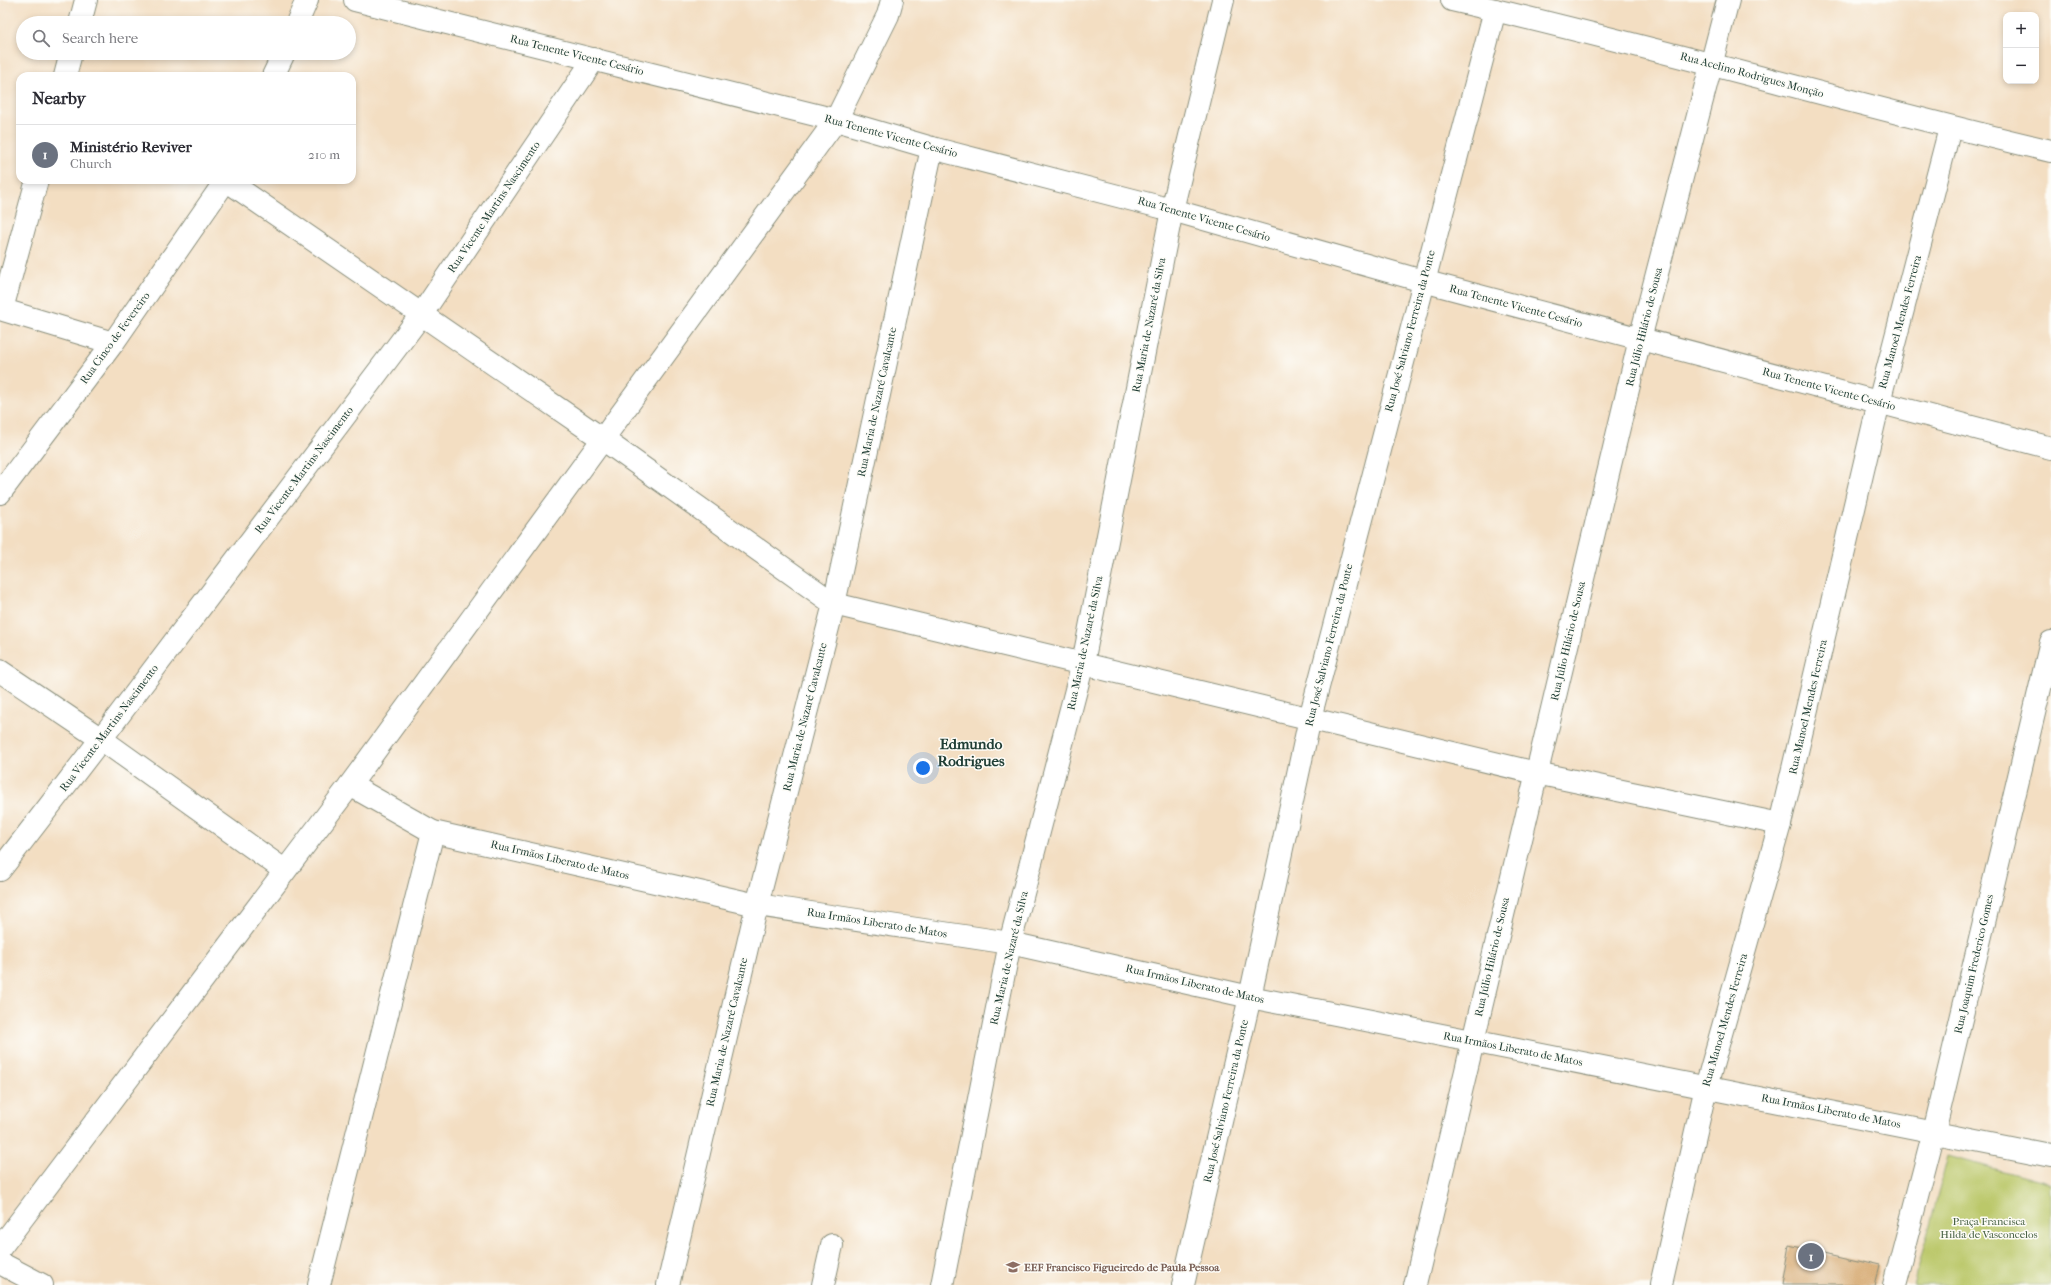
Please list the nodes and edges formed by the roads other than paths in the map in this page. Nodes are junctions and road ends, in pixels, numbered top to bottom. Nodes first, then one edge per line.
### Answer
1 (86, 0) edge
2 (306, 0) edge
3 (355, 0) edge
4 (892, 0) edge
5 (1223, 0) edge
6 (1452, 0) edge
7 (1728, 0) edge
8 (1495, 10) junction
9 (82, 16) edge
10 (300, 16) edge
11 (594, 59) junction
12 (69, 60) edge
13 (281, 60) edge
14 (1711, 64) junction
15 (66, 72) edge
16 (276, 72) edge
17 (836, 120) junction
18 (1950, 128) junction
19 (932, 148) junction
20 (2051, 152) edge
21 (36, 184) edge
22 (223, 184) edge
23 (232, 184) edge
24 (1172, 210) junction
25 (1423, 281) junction
26 (1, 309) edge
27 (421, 315) junction
28 (1640, 339) junction
29 (113, 343) junction
30 (1879, 402) junction
31 (604, 440) junction
32 (2051, 448) edge
33 (0, 493) edge
34 (834, 604) junction
35 (2051, 642) edge
36 (1083, 663) junction
37 (0, 671) edge
38 (1310, 718) junction
39 (101, 739) junction
40 (1536, 773) junction
41 (350, 784) junction
42 (1780, 824) junction
43 (433, 832) junction
44 (0, 870) edge
45 (284, 870) junction
46 (757, 905) junction
47 (1010, 943) junction
48 (1250, 997) junction
49 (1472, 1041) junction
50 (1706, 1086) junction
51 (1934, 1132) junction
52 (2051, 1156) edge
53 (832, 1245) dead end
54 (0, 1248) edge
55 (0, 1263) edge
56 (42, 1285) edge
57 (319, 1285) edge
58 (668, 1285) edge
59 (823, 1285) edge
60 (942, 1285) edge
61 (1183, 1285) edge
62 (1415, 1285) edge
63 (1661, 1285) edge
64 (1894, 1285) edge

1 - 9 street
2 - 10 street
3 - 11 street, Rua Tenente Vicente Cesário
4 - 17 street
5 - 24 street, Rua Maria de Nazaré da Silva
6 - 8 street, Rua Acelino Rodrigues Monção
7 - 14 street, Rua Júlio Hilário de Sousa
8 - 14 street, Rua Acelino Rodrigues Monção
8 - 25 street, Rua José Salviano Ferreira da Ponte
11 - 17 street, Rua Tenente Vicente Cesário
11 - 27 street, Rua Vicente Martins Nascimento
12 - 15 street
13 - 16 street
14 - 18 street, Rua Acelino Rodrigues Monção
14 - 28 street, Rua Júlio Hilário de Sousa
17 - 19 street, Rua Tenente Vicente Cesário
17 - 31 street
18 - 20 street, Rua Acelino Rodrigues Monção
18 - 30 street, Rua Manoel Mendes Ferreira
19 - 24 street, Rua Tenente Vicente Cesário
19 - 34 street, Rua Maria de Nazaré Cavalcante
21 - 26 street
22 - 29 street, Rua Cinco de Fevereiro
23 - 27 street
24 - 25 street, Rua Tenente Vicente Cesário
24 - 36 street, Rua Maria de Nazaré da Silva
25 - 28 street, Rua Tenente Vicente Cesário
25 - 38 street, Rua José Salviano Ferreira da Ponte
26 - 29 street
27 - 31 street
27 - 39 street, Rua Vicente Martins Nascimento
28 - 30 street, Rua Tenente Vicente Cesário
28 - 40 street, Rua Júlio Hilário de Sousa
29 - 33 street, Rua Cinco de Fevereiro
30 - 32 street, Rua Tenente Vicente Cesário
30 - 42 street, Rua Manoel Mendes Ferreira
31 - 34 street
31 - 41 street
34 - 36 street
34 - 46 street, Rua Maria de Nazaré Cavalcante
35 - 51 street, Rua Joaquim Frederico Gomes
36 - 38 street
36 - 47 street, Rua Maria de Nazaré da Silva
37 - 39 street
38 - 40 street
38 - 48 street, Rua José Salviano Ferreira da Ponte
39 - 44 street, Rua Vicente Martins Nascimento
39 - 45 street
40 - 42 street
40 - 49 street, Rua Júlio Hilário de Sousa
41 - 43 street, Rua Irmãos Liberato de Matos
41 - 45 street
42 - 50 street, Rua Manoel Mendes Ferreira
43 - 46 street, Rua Irmãos Liberato de Matos
43 - 57 street
45 - 54 street
46 - 47 street, Rua Irmãos Liberato de Matos
46 - 58 street, Rua Maria de Nazaré Cavalcante
47 - 48 street, Rua Irmãos Liberato de Matos
47 - 60 street, Rua Maria de Nazaré da Silva
48 - 49 street, Rua Irmãos Liberato de Matos
48 - 61 street, Rua José Salviano Ferreira da Ponte
49 - 50 street, Rua Irmãos Liberato de Matos
49 - 62 street, Rua Júlio Hilário de Sousa
50 - 51 street, Rua Irmãos Liberato de Matos
50 - 63 street, Rua Manoel Mendes Ferreira
51 - 52 street, Rua Irmãos Liberato de Matos
51 - 64 street, Rua Joaquim Frederico Gomes
53 - 59 street
55 - 56 street

